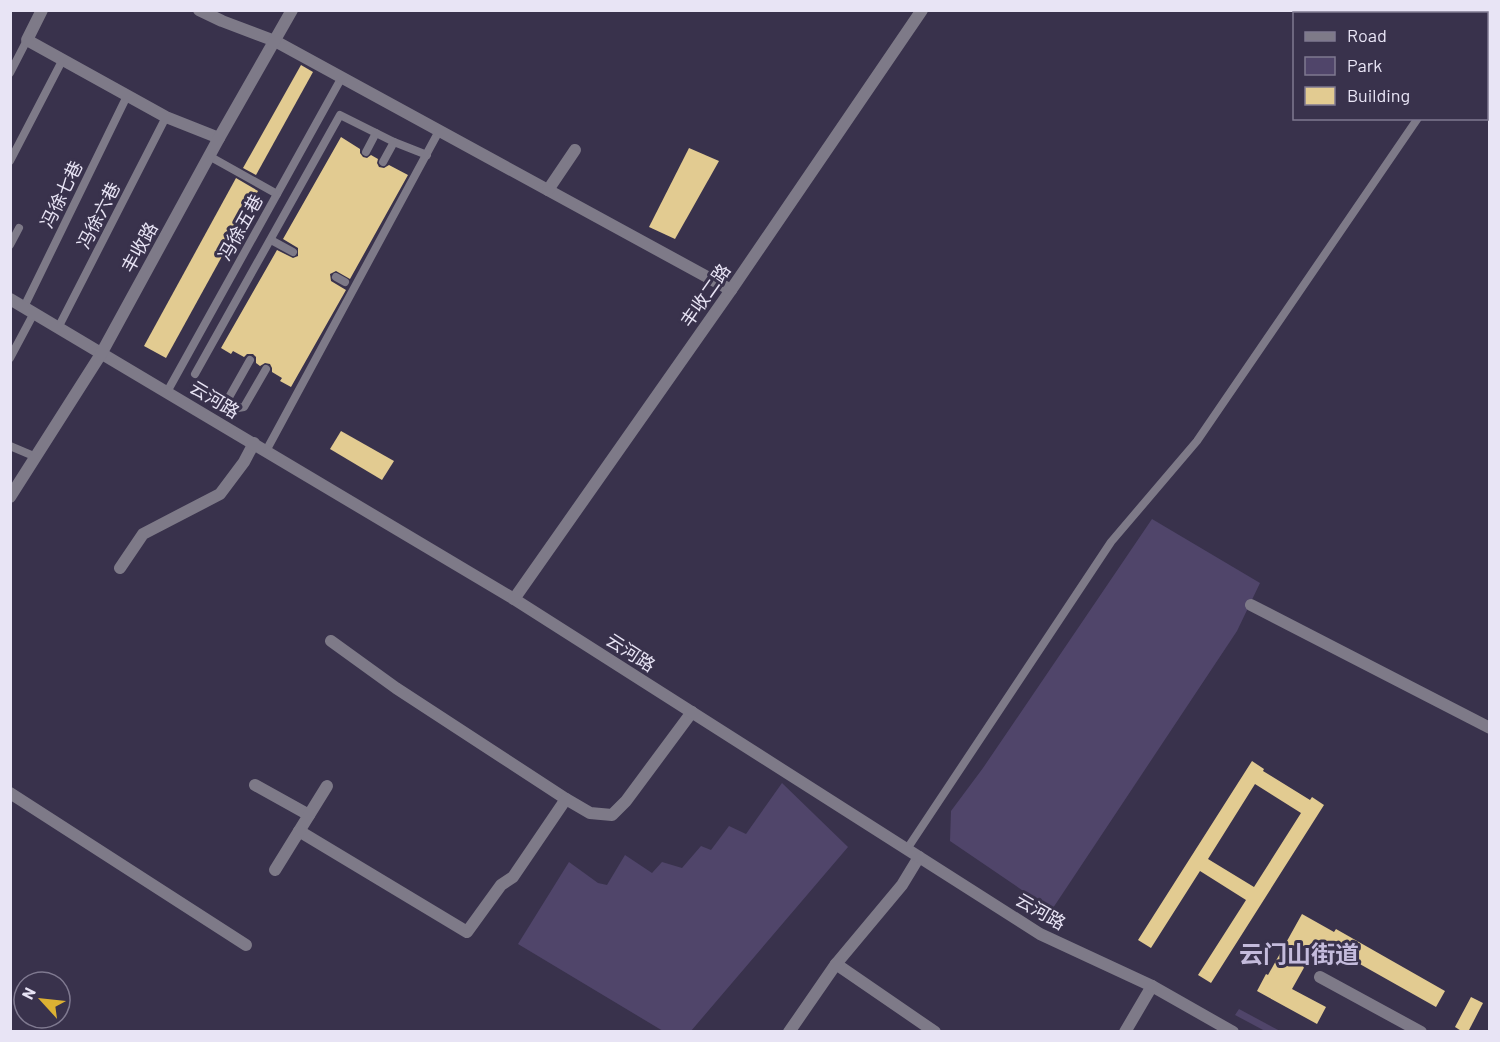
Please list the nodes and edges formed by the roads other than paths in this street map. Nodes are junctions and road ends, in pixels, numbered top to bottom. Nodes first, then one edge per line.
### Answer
1 (42, 10) edge
2 (199, 10) edge
3 (292, 10) edge
4 (922, 10) edge
5 (1486, 10) edge
6 (1490, 14) edge
7 (27, 39) junction
8 (275, 41) junction
9 (63, 59) junction
10 (10, 73) edge
11 (342, 77) junction
12 (128, 96) junction
13 (166, 117) junction
14 (1417, 120) edge
15 (440, 131) junction
16 (376, 133) junction
17 (219, 138) junction
18 (394, 142) junction
19 (575, 150) dead end
20 (366, 152) dead end
21 (209, 156) junction
22 (427, 156) junction
23 (10, 160) edge
24 (383, 162) dead end
25 (548, 190) junction
26 (277, 194) junction
27 (19, 228) dead end
28 (271, 240) junction
29 (10, 245) edge
30 (293, 252) dead end
31 (731, 290) junction
32 (10, 299) edge
33 (29, 310) junction
34 (58, 328) junction
35 (101, 354) junction
36 (10, 358) edge
37 (250, 360) dead end
38 (266, 369) dead end
39 (195, 375) dead end
40 (167, 392) junction
41 (254, 443) junction
42 (10, 446) edge
43 (266, 451) junction
44 (36, 457) junction
45 (10, 497) edge
46 (120, 568) dead end
47 (514, 599) junction
48 (1251, 605) dead end
49 (330, 641) dead end
50 (693, 712) junction
51 (1490, 728) edge
52 (255, 785) dead end
53 (327, 786) dead end
54 (10, 793) edge
55 (566, 799) junction
56 (309, 815) junction
57 (298, 831) junction
58 (907, 849) junction
59 (919, 857) junction
60 (275, 870) dead end
61 (246, 945) dead end
62 (836, 964) junction
63 (1320, 977) dead end
64 (1152, 986) junction
65 (789, 1032) edge
66 (935, 1032) edge
67 (1125, 1032) edge
68 (1233, 1032) edge
69 (1421, 1032) edge

1 - 7 street
2 - 8 street
3 - 8 street, 丰收路
4 - 31 street, 丰收二路
5 - 6 lane
7 - 9 street
7 - 10 lane
8 - 11 street
8 - 17 street, 丰收路
9 - 12 street
9 - 23 lane
11 - 15 street
11 - 26 lane, 冯徐五巷
12 - 13 street
12 - 33 lane, 冯徐七巷
13 - 17 street
13 - 34 lane, 冯徐六巷
14 - 58 lane
15 - 22 lane
15 - 25 street
16 - 18 lane
16 - 20 lane
16 - 28 lane
17 - 21 street, 丰收路
18 - 22 lane
18 - 24 lane
19 - 25 street
21 - 26 lane
21 - 35 street, 丰收路
22 - 43 lane
25 - 31 street
26 - 40 lane, 冯徐五巷
27 - 29 lane
28 - 30 lane
28 - 39 lane
31 - 47 street, 丰收二路
32 - 33 street, 云河路
33 - 34 street, 云河路
33 - 36 lane, 冯徐七巷
34 - 35 street, 云河路
35 - 40 street, 云河路
35 - 44 street, 丰收路
37 - 38 lane
40 - 41 street, 云河路
41 - 43 street, 云河路
41 - 46 street
42 - 44 lane
43 - 47 street, 云河路
44 - 45 street, 丰收路
47 - 50 street, 云河路
48 - 51 street
49 - 55 street
50 - 55 street
50 - 58 street, 云河路
52 - 56 street
53 - 56 street
54 - 61 street
55 - 57 street
56 - 57 street
57 - 60 street
58 - 59 street, 云河路
59 - 62 street
59 - 64 street, 云河路
62 - 65 street
62 - 66 street
63 - 69 street
64 - 67 street
64 - 68 street, 云河路

